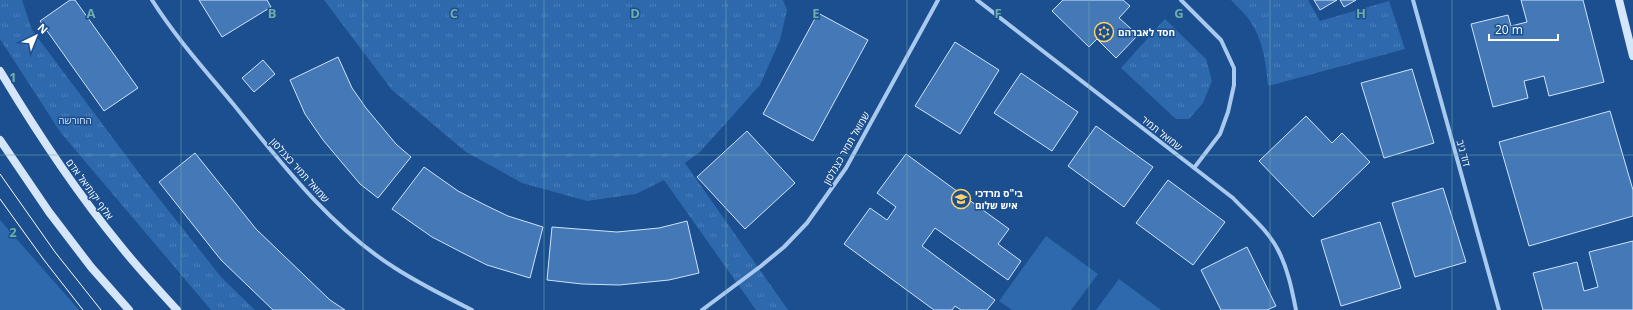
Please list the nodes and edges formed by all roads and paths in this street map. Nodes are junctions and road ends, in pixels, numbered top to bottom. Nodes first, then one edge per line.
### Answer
1 (152, 0) edge
2 (938, 0) edge
3 (977, 0) edge
4 (1181, 0) edge
5 (1414, 0) edge
6 (1619, 0) edge
7 (1633, 54) edge
8 (0, 71) edge
9 (0, 140) edge
10 (1194, 168) junction
11 (129, 310) edge
12 (177, 310) edge
13 (472, 310) edge
14 (702, 310) edge
15 (1296, 310) edge
16 (1499, 310) edge

1 - 13 street, שמואל תמיר כצנלסון
2 - 14 street, שמואל תמיר כצנלסון
3 - 10 street, שמואל תמיר
4 - 10 street
5 - 16 street, דוד ניב
6 - 7 street
8 - 12 street, אלוף יקותיאל אדם
9 - 11 street
10 - 15 street, שמואל תמיר

